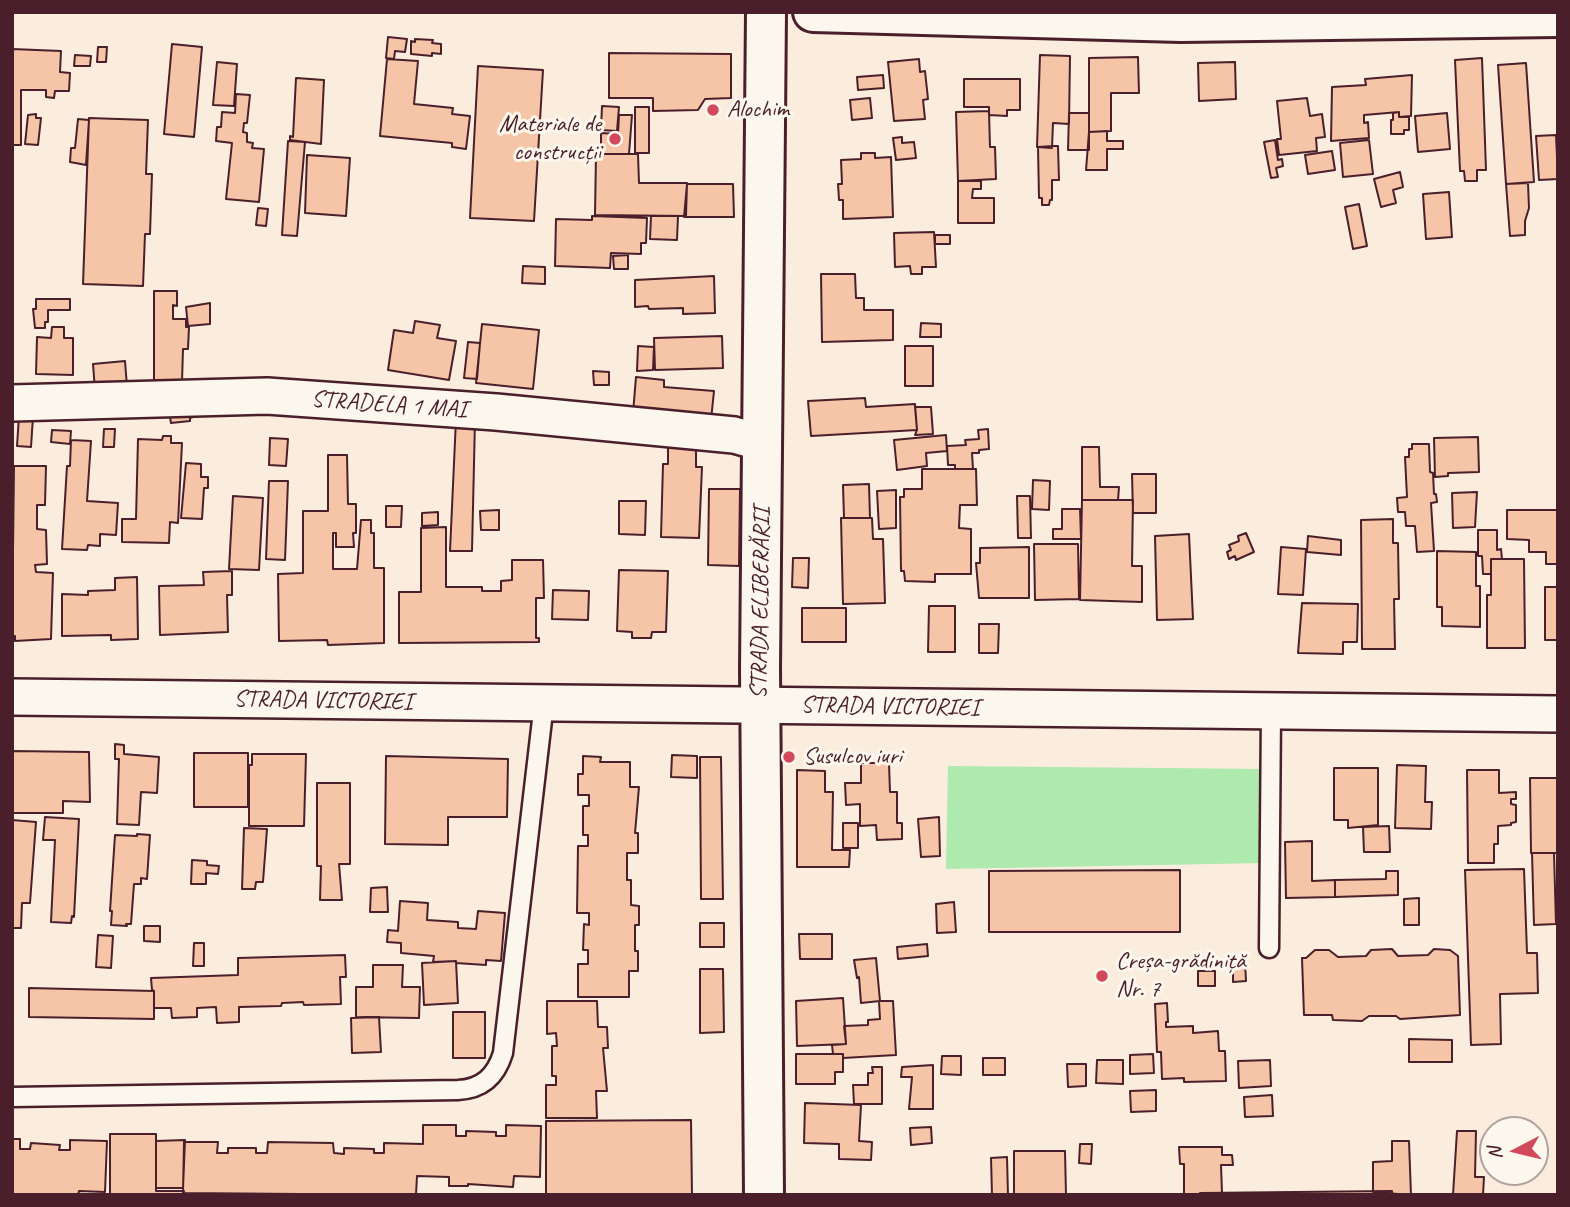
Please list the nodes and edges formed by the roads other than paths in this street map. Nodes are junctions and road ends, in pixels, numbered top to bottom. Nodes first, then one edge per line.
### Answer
1 (766, 12) edge
2 (813, 12) edge
3 (1181, 17) edge
4 (1558, 17) edge
5 (12, 403) edge
6 (763, 443) junction
7 (12, 697) edge
8 (544, 703) junction
9 (760, 706) junction
10 (1271, 712) junction
11 (1558, 714) edge
12 (1269, 948) dead end
13 (12, 1097) edge
14 (764, 1195) edge

1 - 6 main road, STRADA ELIBERĂRII
2 - 3 main road
3 - 4 main road
5 - 6 street, STRADELA 1 MAI
6 - 9 main road, STRADA ELIBERĂRII
7 - 8 street, STRADA VICTORIEI
8 - 9 street, STRADA VICTORIEI
8 - 13 lane
9 - 10 street, STRADA VICTORIEI
9 - 14 main road, STRADA ELIBERĂRII
10 - 11 street, STRADA VICTORIEI
10 - 12 lane

